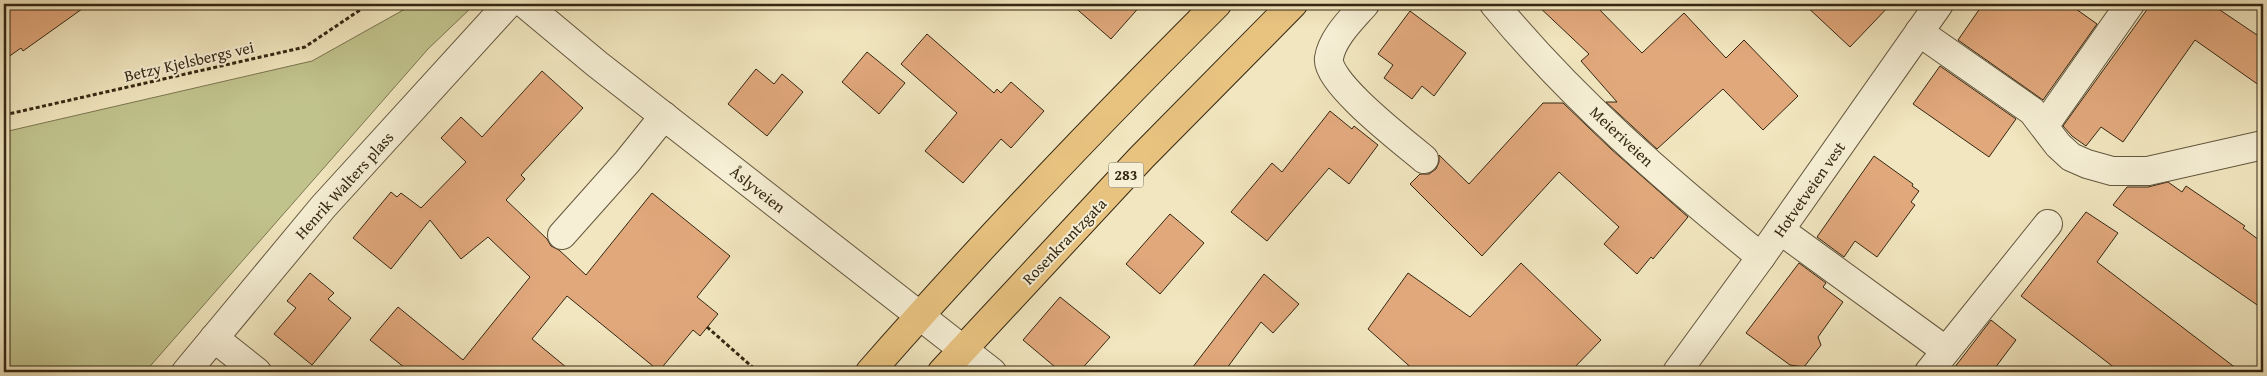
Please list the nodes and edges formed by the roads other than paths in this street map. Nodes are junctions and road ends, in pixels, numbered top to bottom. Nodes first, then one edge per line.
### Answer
1 (508, 4) edge
2 (1217, 4) edge
3 (1293, 4) edge
4 (1364, 4) edge
5 (1494, 4) edge
6 (1939, 4) edge
7 (2130, 4) edge
8 (543, 9) edge
9 (1919, 32) junction
10 (664, 116) junction
11 (2045, 126) junction
12 (2263, 145) edge
13 (1424, 159) dead end
14 (2048, 224) dead end
15 (1780, 230) junction
16 (562, 235) dead end
17 (1761, 257) junction
18 (920, 315) junction
19 (214, 338) junction
20 (963, 349) junction
21 (1946, 350) junction
22 (186, 372) edge
23 (257, 372) edge
24 (870, 372) edge
25 (942, 372) edge
26 (992, 372) edge
27 (1677, 372) edge
28 (1929, 372) edge

1 - 19 street, Henrik Walters plass
2 - 18 main road
3 - 20 main road, Rosenkrantzgata / 283
4 - 13 street
5 - 17 street, Meieriveien
6 - 9 street, Hotvetveien vest
7 - 11 street
8 - 10 street, Åslyveien
9 - 11 street
9 - 15 street, Hotvetveien vest
10 - 16 street
10 - 18 street, Åslyveien
11 - 12 street
14 - 21 street
15 - 17 street, Hotvetveien vest
15 - 21 street
17 - 27 street, Hotvetveien vest
18 - 20 street, Åslyveien
18 - 24 main road
19 - 22 street, Henrik Walters plass
19 - 23 street
20 - 25 main road, Rosenkrantzgata / 283
20 - 26 street, Åslyveien
21 - 28 street

